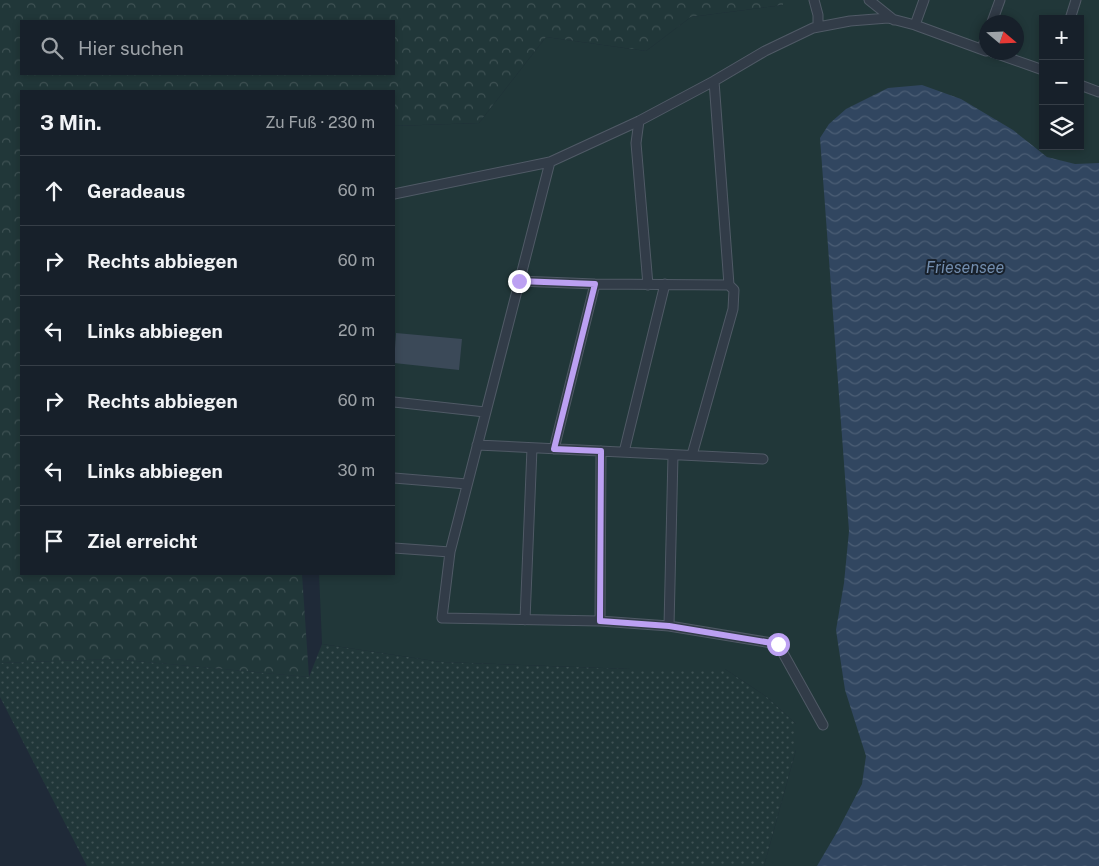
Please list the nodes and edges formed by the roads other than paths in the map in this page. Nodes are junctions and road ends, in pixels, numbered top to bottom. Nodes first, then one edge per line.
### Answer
1 (814, 0) edge
2 (869, 0) edge
3 (924, 0) edge
4 (1000, 0) edge
5 (1076, 0) edge
6 (995, 15) edge
7 (1071, 15) edge
8 (895, 20) junction
9 (915, 25) junction
10 (818, 27) junction
11 (979, 48) edge
12 (1015, 60) edge
13 (1039, 69) edge
14 (714, 81) junction
15 (1084, 86) edge
16 (1099, 92) edge
17 (638, 121) junction
18 (550, 162) junction
19 (395, 194) edge
20 (519, 281) junction
21 (595, 284) junction
22 (665, 284) junction
23 (648, 285) junction
24 (729, 285) junction
25 (395, 402) edge
26 (485, 412) junction
27 (477, 445) junction
28 (532, 448) junction
29 (554, 449) junction
30 (601, 451) junction
31 (624, 452) junction
32 (673, 454) junction
33 (692, 456) junction
34 (763, 459) dead end
35 (395, 478) edge
36 (467, 484) junction
37 (395, 548) edge
38 (450, 552) junction
39 (525, 620) junction
40 (600, 621) junction
41 (669, 626) junction
42 (823, 724) dead end

1 - 10 lane
2 - 8 lane
3 - 9 lane
4 - 6 lane
5 - 7 lane
8 - 9 lane
8 - 10 lane
9 - 11 lane
10 - 14 lane
12 - 13 lane
14 - 17 lane
14 - 24 lane
15 - 16 lane
17 - 18 lane
17 - 23 lane
18 - 19 lane
18 - 20 lane
20 - 21 lane
20 - 26 lane
21 - 23 lane
21 - 29 lane
22 - 23 lane
22 - 24 lane
22 - 31 lane
24 - 33 lane
25 - 26 lane
26 - 27 lane
27 - 28 lane
27 - 36 lane
28 - 29 lane
28 - 39 lane
29 - 30 lane
30 - 31 lane
30 - 40 lane
31 - 32 lane
32 - 33 lane
32 - 41 lane
33 - 34 lane
35 - 36 lane
36 - 38 lane
37 - 38 lane
38 - 39 lane
39 - 40 lane
40 - 41 lane
41 - 42 lane

